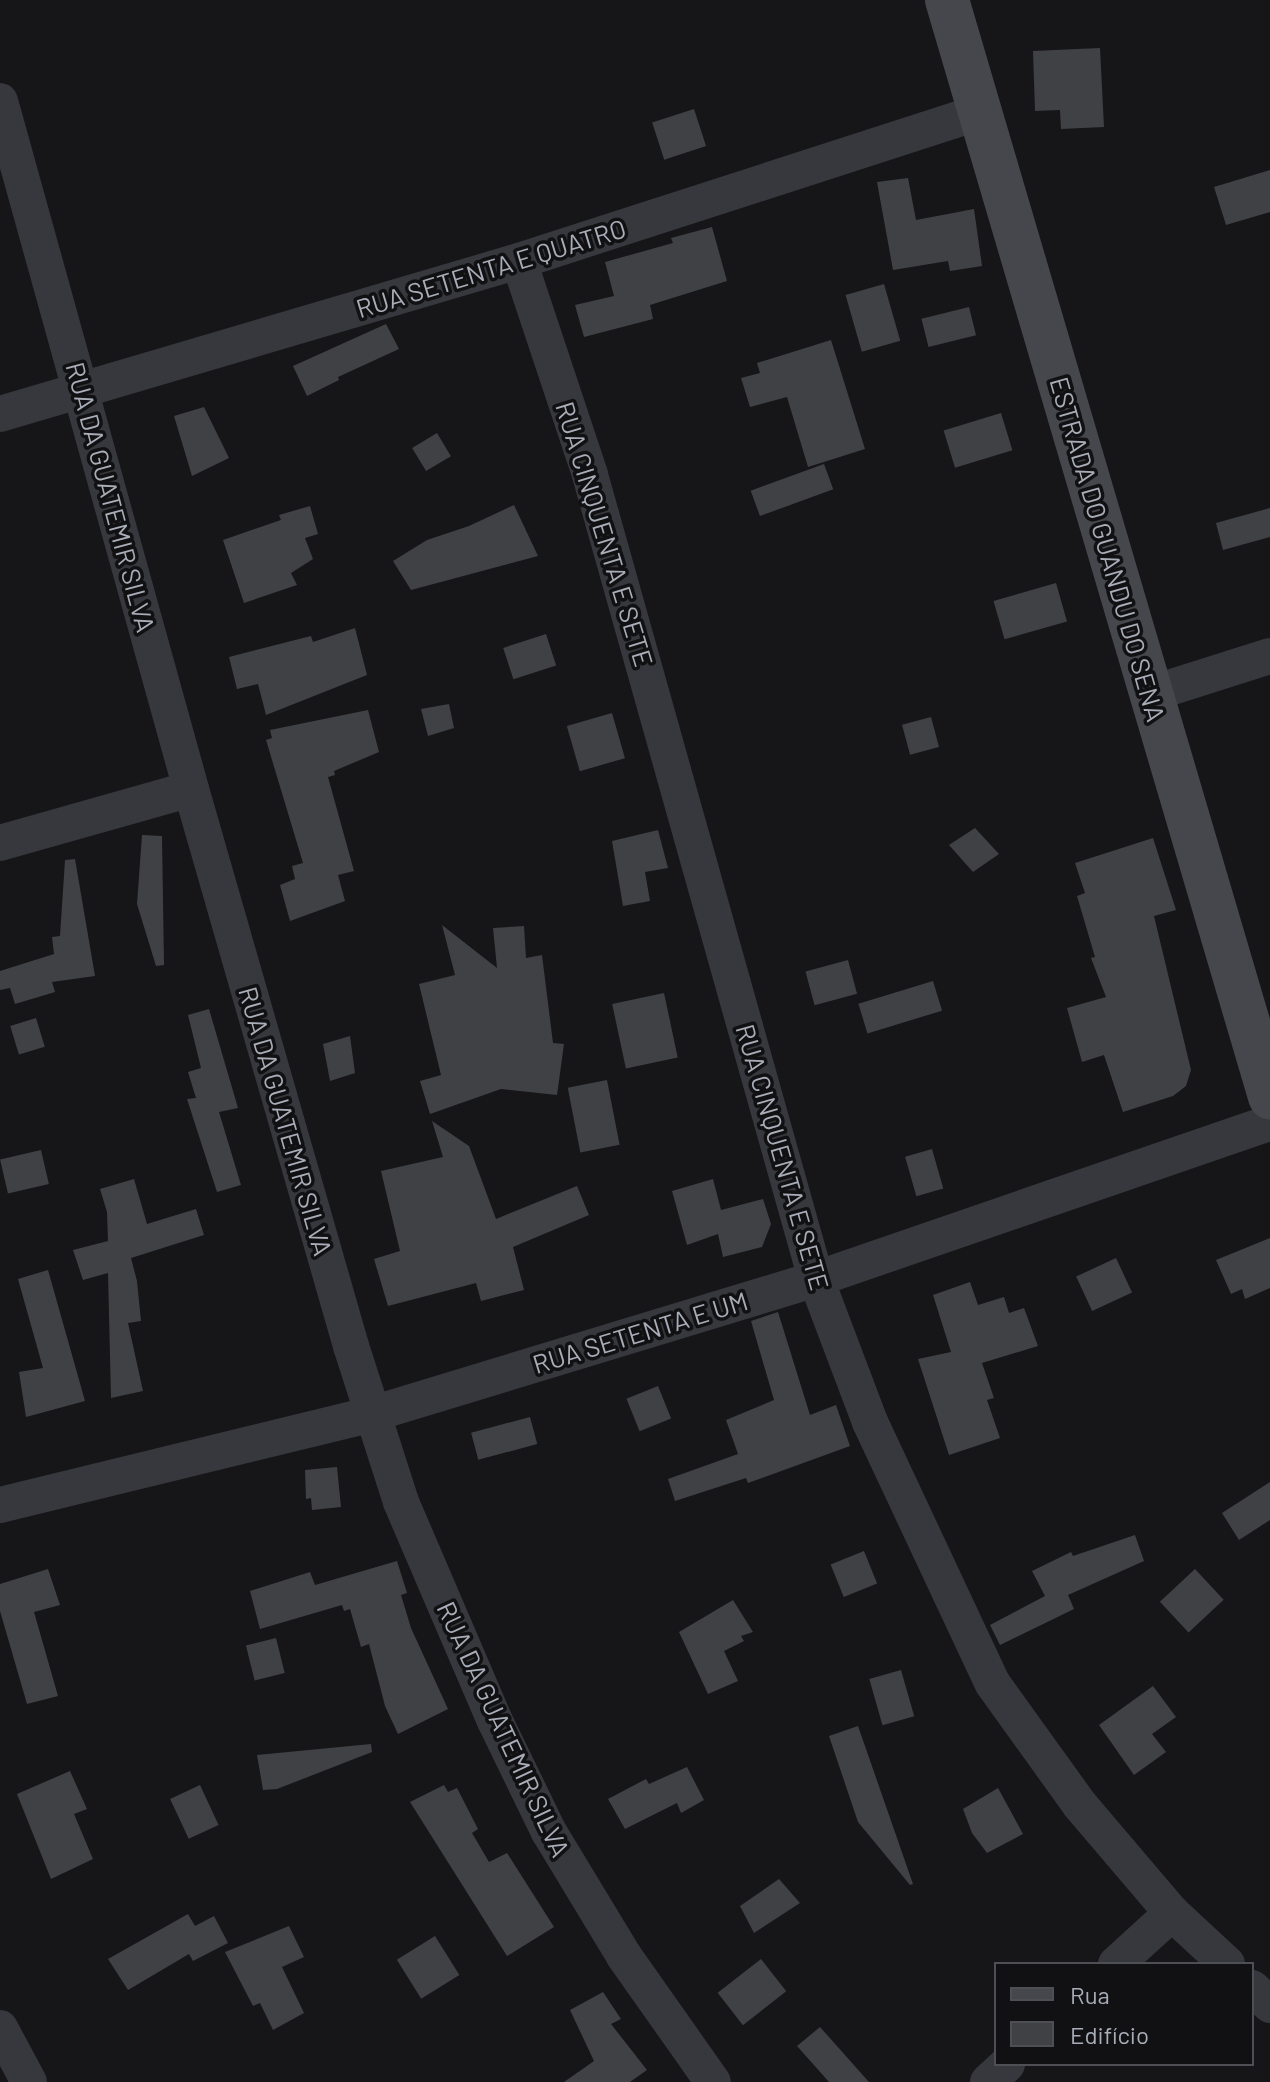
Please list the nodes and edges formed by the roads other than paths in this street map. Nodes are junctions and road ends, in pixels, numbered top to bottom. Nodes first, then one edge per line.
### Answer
1 (947, 0) edge
2 (0, 101) edge
3 (979, 112) junction
4 (519, 261) junction
5 (83, 391) junction
6 (0, 414) edge
7 (1270, 656) edge
8 (1150, 694) junction
9 (191, 789) junction
10 (0, 843) edge
11 (1270, 1097) edge
12 (1270, 1123) edge
13 (816, 1279) junction
14 (372, 1414) junction
15 (0, 1505) edge
16 (1172, 1913) junction
17 (1118, 1962) edge
18 (1225, 1962) edge
19 (1254, 1990) edge
20 (1270, 2005) edge
21 (0, 2028) edge
22 (1005, 2066) edge
23 (29, 2082) edge
24 (713, 2082) edge
25 (988, 2082) edge

1 - 3 main road, ESTRADA DO GUANDU DO SENA
2 - 5 street, RUA DA GUATEMIR SILVA
3 - 4 street, RUA SETENTA E QUATRO
3 - 8 main road, ESTRADA DO GUANDU DO SENA
4 - 5 street, RUA SETENTA E QUATRO
4 - 13 street, RUA CINQUENTA E SETE
5 - 6 street, RUA SETENTA E QUATRO
5 - 9 street, RUA DA GUATEMIR SILVA
7 - 8 street
8 - 11 main road, ESTRADA DO GUANDU DO SENA
9 - 10 street
9 - 14 street, RUA DA GUATEMIR SILVA
12 - 13 street, RUA SETENTA E UM
13 - 14 street, RUA SETENTA E UM
13 - 16 street, RUA CINQUENTA E SETE
14 - 15 street, RUA SETENTA E UM
14 - 24 street, RUA DA GUATEMIR SILVA
16 - 17 street
16 - 18 street, RUA CINQUENTA E SETE
19 - 20 street
21 - 23 street
22 - 25 street

